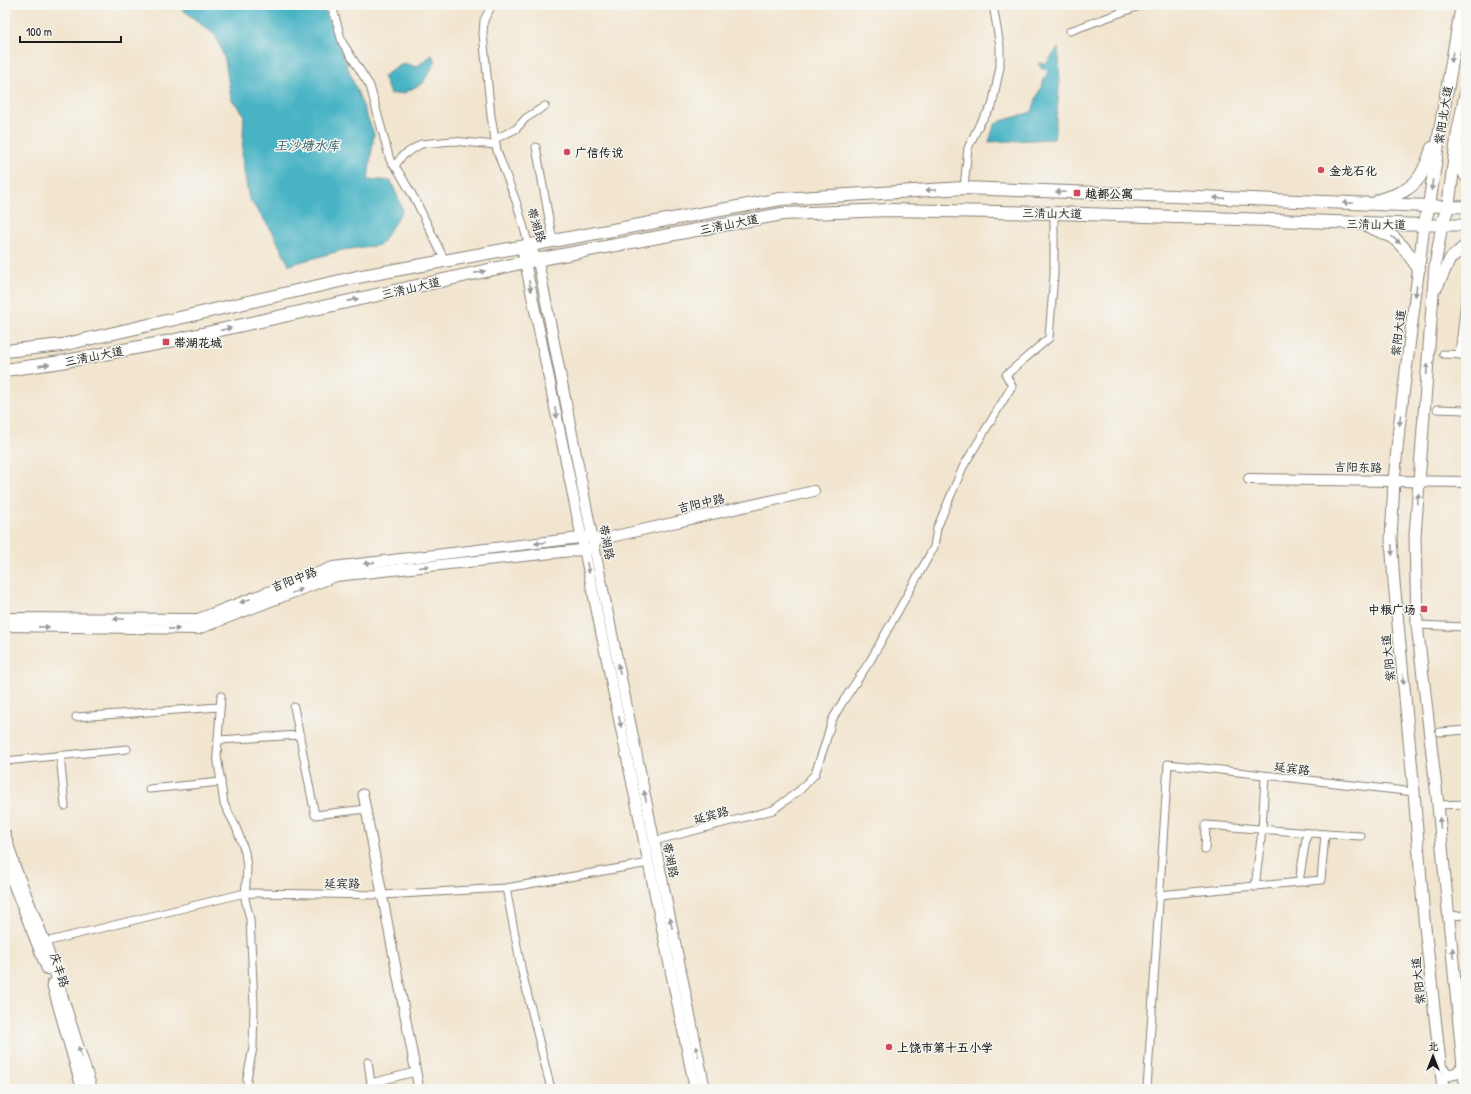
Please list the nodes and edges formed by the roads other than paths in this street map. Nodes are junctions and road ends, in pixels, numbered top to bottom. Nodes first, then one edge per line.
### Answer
1 (332, 5) edge
2 (492, 5) edge
3 (993, 5) edge
4 (1142, 5) edge
5 (1459, 7) edge
6 (1070, 30) dead end
7 (1466, 92) edge
8 (545, 106) dead end
9 (1442, 118) junction
10 (1439, 132) junction
11 (1458, 132) junction
12 (496, 142) junction
13 (536, 147) dead end
14 (395, 166) junction
15 (1466, 177) edge
16 (964, 188) junction
17 (1367, 203) junction
18 (1429, 206) junction
19 (1448, 207) junction
20 (1466, 207) edge
21 (1054, 213) junction
22 (1363, 224) junction
23 (1424, 225) junction
24 (1442, 225) junction
25 (1466, 225) edge
26 (553, 242) junction
27 (1466, 245) edge
28 (526, 247) junction
29 (445, 261) junction
30 (538, 261) junction
31 (525, 262) junction
32 (1435, 266) junction
33 (1419, 267) junction
34 (1466, 292) edge
35 (1432, 297) junction
36 (5, 351) edge
37 (1443, 354) dead end
38 (1463, 355) edge
39 (5, 370) edge
40 (1437, 409) dead end
41 (1466, 410) edge
42 (1249, 479) dead end
43 (1394, 481) junction
44 (1419, 482) junction
45 (1466, 482) edge
46 (814, 491) dead end
47 (589, 543) junction
48 (5, 618) edge
49 (1417, 625) junction
50 (5, 626) edge
51 (1466, 627) edge
52 (221, 696) dead end
53 (220, 707) junction
54 (294, 708) dead end
55 (76, 717) dead end
56 (1466, 730) edge
57 (1440, 732) dead end
58 (300, 735) junction
59 (218, 740) junction
60 (127, 749) dead end
61 (60, 755) junction
62 (5, 761) edge
63 (1265, 776) junction
64 (221, 782) junction
65 (149, 789) dead end
66 (1414, 792) junction
67 (363, 794) dead end
68 (1466, 804) edge
69 (1438, 805) junction
70 (65, 806) dead end
71 (366, 809) junction
72 (1262, 830) junction
73 (1307, 833) junction
74 (5, 834) edge
75 (1325, 834) junction
76 (1361, 836) dead end
77 (654, 841) junction
78 (1205, 850) dead end
79 (5, 863) edge
80 (649, 863) junction
81 (1300, 882) junction
82 (1255, 886) junction
83 (506, 888) junction
84 (245, 893) junction
85 (383, 894) junction
86 (1159, 895) junction
87 (1466, 915) edge
88 (1450, 916) junction
89 (41, 943) junction
90 (1464, 1053) edge
91 (368, 1062) dead end
92 (1462, 1066) junction
93 (1440, 1068) junction
94 (415, 1072) junction
95 (371, 1086) edge
96 (82, 1089) edge
97 (92, 1089) edge
98 (247, 1089) edge
99 (419, 1089) edge
100 (551, 1089) edge
101 (695, 1089) edge
102 (705, 1089) edge
103 (1147, 1089) edge
104 (1442, 1089) edge
105 (1466, 1089) edge

1 - 14 street
2 - 12 street, 带湖路
3 - 16 street
4 - 6 street
5 -> 9 highway, 紫阳北大道
7 - 11 highway, 紫阳北大道
8 - 12 street
9 - 10 highway, 紫阳北大道
9 - 11 highway
10 - 11 highway
10 - 17 highway
10 -> 18 highway, 紫阳北大道
11 - 15 main road
11 - 19 highway, 紫阳北大道
12 - 14 street
12 - 28 street, 带湖路
13 - 26 street
14 - 29 street
17 -> 16 highway, 三清山大道
16 -> 26 highway, 三清山大道
17 - 18 highway, 三清山大道
18 - 19 main road, 三清山大道
18 - 23 highway, 紫阳北大道
19 - 20 main road, 三清山大道
19 - 24 highway, 紫阳北大道
21 - 22 highway, 三清山大道
21 - 30 highway, 三清山大道
21 - 77 street, 延宾路
22 - 23 highway, 三清山大道
22 -> 33 highway
23 - 24 main road, 三清山大道
23 - 33 main road, 紫阳大道
24 - 25 main road, 三清山大道
24 - 32 main road
26 - 28 highway, 三清山大道
27 - 35 main road
28 - 29 highway, 三清山大道
28 - 30 main road, 带湖路
28 - 31 main road, 带湖路
29 - 36 highway, 三清山大道
30 - 31 highway, 三清山大道
30 - 47 main road, 带湖路
39 -> 31 highway, 三清山大道
31 -> 47 main road, 带湖路
32 - 33 main road
32 - 35 main road
33 -> 43 main road, 紫阳大道
34 - 38 street
44 -> 35 main road
37 - 38 street
40 - 41 street
42 - 43 main road, 吉阳东路
43 - 44 main road, 吉阳东路
43 -> 66 main road, 紫阳大道
44 - 45 main road, 吉阳东路
49 -> 44 main road
46 - 47 main road, 吉阳中路
47 -> 48 main road, 吉阳中路
50 -> 47 main road, 吉阳中路
77 -> 47 main road, 带湖路
47 -> 80 main road, 带湖路
49 - 51 street
49 - 69 main road
52 - 53 street
53 - 55 street
53 - 59 street
54 - 58 street
56 - 57 street
58 - 59 street
58 - 71 street
59 - 64 street
60 - 61 street
61 - 62 street
61 - 70 street
63 - 66 street, 延宾路
63 - 72 street
63 - 86 street, 延宾路
64 - 65 street
64 - 84 street
66 - 93 main road, 紫阳大道
67 - 71 street
68 - 69 street
88 -> 69 main road
71 - 85 street
72 - 73 street
72 - 78 street
72 - 82 street
73 - 75 street
73 - 81 street
74 - 89 main road
75 - 76 street
75 - 81 street
102 -> 77 main road, 带湖路
79 - 89 main road, 庆丰路
80 - 83 street, 延宾路
80 - 101 main road, 带湖路
81 - 82 street
82 - 86 street
83 - 85 street, 延宾路
83 - 100 street
84 - 85 street, 延宾路
84 - 89 street, 延宾路
84 - 98 street
85 - 94 street
86 - 103 street
87 - 88 street
90 -> 88 main road
89 - 96 main road, 庆丰路
97 -> 89 main road
90 - 92 main road
91 - 95 street
92 - 93 main road
92 - 105 main road
93 - 104 main road, 紫阳大道
94 - 95 street
94 - 99 street

